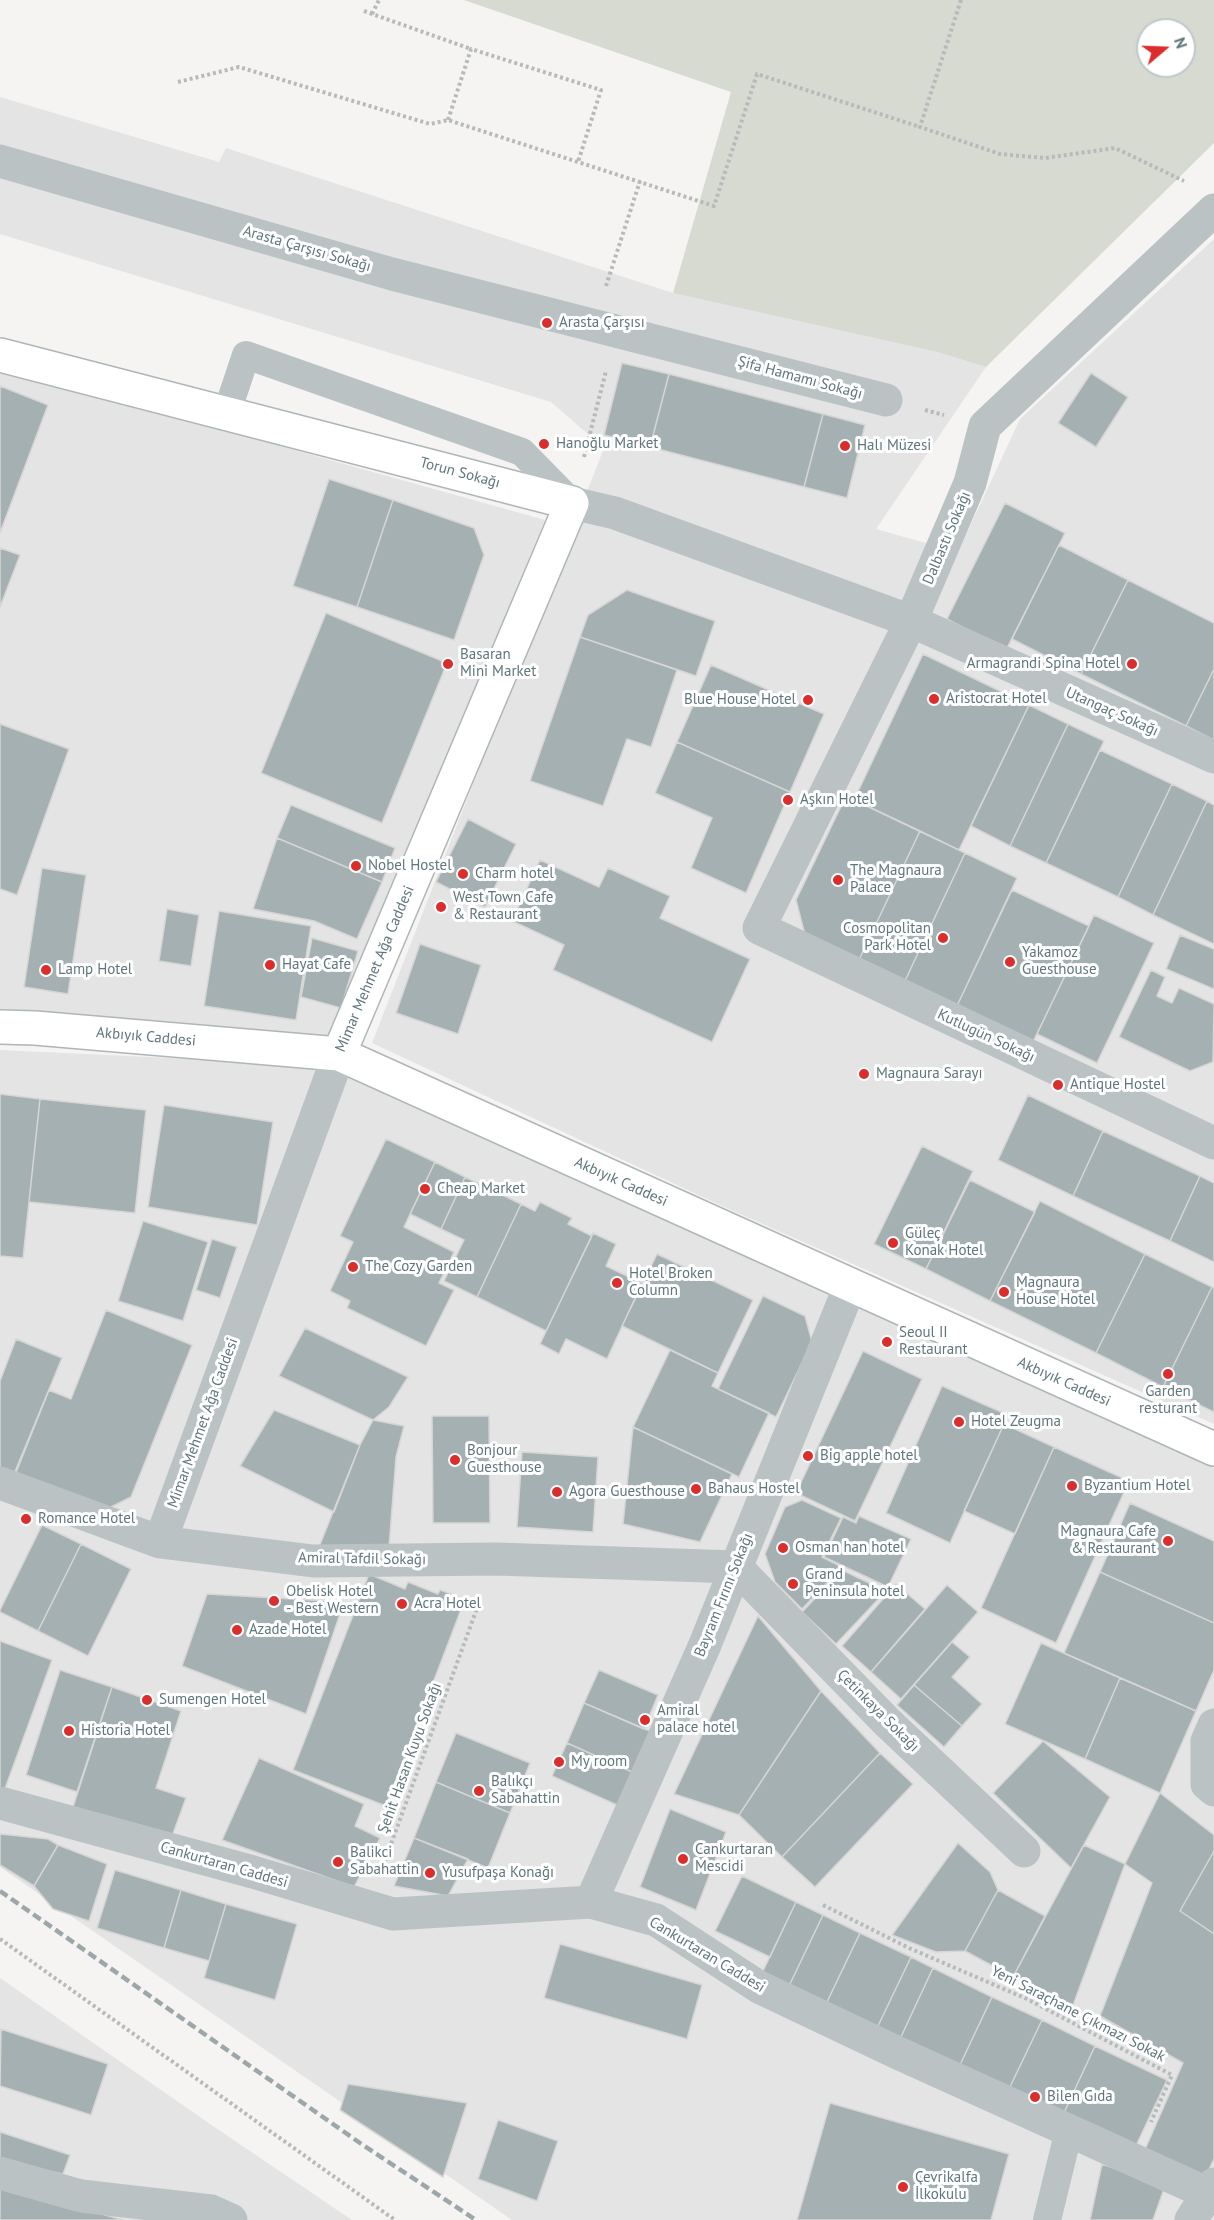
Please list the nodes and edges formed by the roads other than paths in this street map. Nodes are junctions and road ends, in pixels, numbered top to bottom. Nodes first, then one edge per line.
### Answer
1 (0, 161) edge
2 (1214, 210) edge
3 (616, 330) joint
4 (0, 354) edge
5 (886, 400) road end
6 (227, 412) junction
7 (572, 503) junction
8 (911, 621) junction
9 (1214, 757) edge
10 (759, 928) joint
11 (0, 1027) edge
12 (339, 1054) junction
13 (1211, 1131) edge
14 (850, 1286) junction
15 (1214, 1449) edge
16 (0, 1483) edge
17 (160, 1542) junction
18 (736, 1567) junction
19 (1214, 1725) edge
20 (1214, 1791) edge
21 (0, 1803) edge
22 (1024, 1851) dead end
23 (591, 1902) junction
24 (1069, 2130) junction
25 (0, 2173) edge
26 (1205, 2199) edge
27 (228, 2220) edge
28 (1047, 2220) edge

1 - 3 street, Arasta Çarşısı Sokağı
2 - 8 street, Dalbastı Sokağı
3 - 5 street, Şifa Hamamı Sokağı
4 - 6 street, Torun Sokağı
6 - 7 street, Torun Sokağı
6 - 7 lane
7 - 8 street, Torun Sokağı
7 - 12 street, Mimar Mehmet Ağa Caddesi
8 - 9 street, Utangaç Sokağı
8 - 10 street, Dalbastı Sokağı
10 - 13 street, Kutlugün Sokağı
11 - 12 street, Akbıyık Caddesi
12 - 14 street, Akbıyık Caddesi
12 - 17 street, Mimar Mehmet Ağa Caddesi
14 - 15 street, Akbıyık Caddesi
14 - 18 street, Bayram Fırını Sokağı
16 - 17 street, Amiral Tafdil Sokağı
17 - 18 street, Amiral Tafdil Sokağı
18 - 22 street, Çetinkaya Sokağı
18 - 23 street, Bayram Fırını Sokağı
19 - 20 street
21 - 23 street, Cankurtaran Caddesi
23 - 24 street, Cankurtaran Caddesi
24 - 26 street, Cankurtaran Caddesi
24 - 28 lane
25 - 27 street

